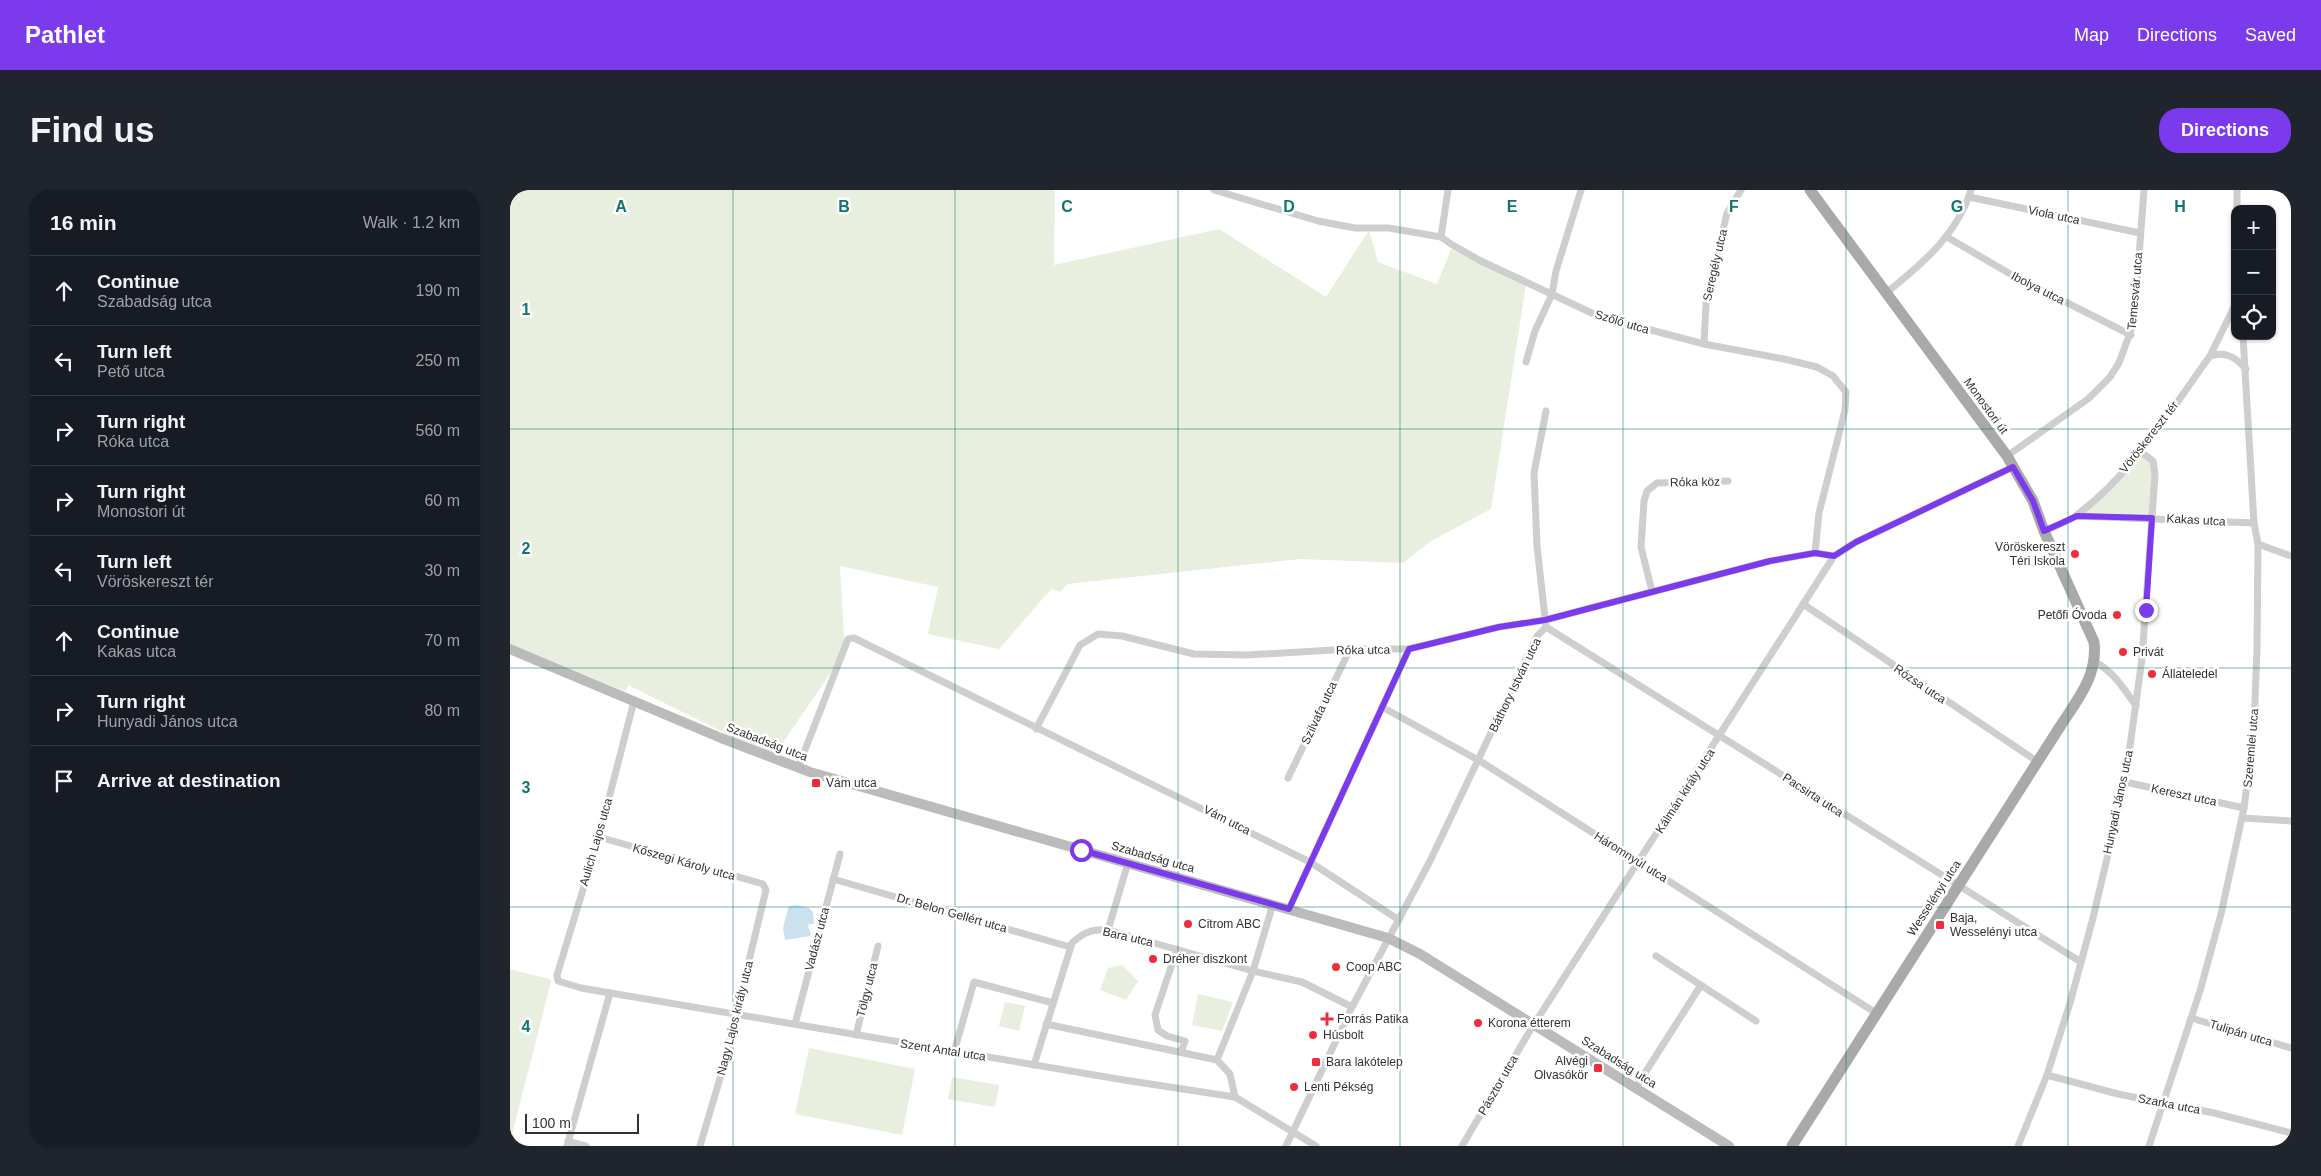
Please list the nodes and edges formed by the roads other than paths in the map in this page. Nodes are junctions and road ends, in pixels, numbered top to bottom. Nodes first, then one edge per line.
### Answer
1 (1214, 190) edge
2 (1239, 190) edge
3 (1448, 190) edge
4 (1581, 190) edge
5 (1741, 190) edge
6 (1810, 190) edge
7 (2144, 190) edge
8 (2237, 190) edge
9 (1970, 194) edge
10 (1238, 199) junction
11 (2237, 205) edge
12 (2140, 233) junction
13 (1441, 237) junction
14 (1947, 237) junction
15 (1886, 293) junction
16 (1552, 294) junction
17 (2231, 313) edge
18 (2131, 335) junction
19 (2243, 340) edge
20 (1704, 344) junction
21 (2210, 356) junction
22 (1526, 362) dead end
23 (2246, 369) junction
24 (1546, 411) dead end
25 (2141, 452) junction
26 (2010, 462) junction
27 (1728, 481) dead end
28 (2077, 516) junction
29 (2152, 518) junction
30 (2254, 523) junction
31 (2044, 531) junction
32 (2258, 544) junction
33 (1815, 553) junction
34 (1834, 556) junction
35 (2291, 556) edge
36 (1652, 591) junction
37 (1804, 604) junction
38 (1545, 624) junction
39 (510, 649) edge
40 (1350, 649) junction
41 (1409, 649) junction
42 (2095, 662) junction
43 (634, 701) junction
44 (2136, 706) junction
45 (1382, 707) junction
46 (1036, 729) junction
47 (1720, 736) junction
48 (1480, 761) junction
49 (2038, 762) junction
50 (798, 768) junction
51 (1288, 778) dead end
52 (2125, 782) junction
53 (2244, 808) junction
54 (2242, 818) junction
55 (2291, 822) edge
56 (599, 838) junction
57 (840, 854) dead end
58 (1639, 861) junction
59 (1310, 862) junction
60 (1128, 863) junction
61 (833, 879) junction
62 (1957, 887) junction
63 (766, 890) joint
64 (1273, 904) junction
65 (1289, 909) junction
66 (1399, 920) junction
67 (1108, 930) junction
68 (1388, 938) junction
69 (878, 946) dead end
70 (1070, 947) junction
71 (1177, 949) junction
72 (1656, 956) dead end
73 (2081, 962) junction
74 (1253, 971) junction
75 (558, 982) joint
76 (1701, 985) junction
77 (610, 993) junction
78 (1052, 1003) junction
79 (1352, 1007) junction
80 (1876, 1013) junction
81 (736, 1014) junction
82 (2191, 1018) junction
83 (1756, 1021) dead end
84 (795, 1024) junction
85 (1046, 1024) junction
86 (1535, 1025) junction
87 (856, 1035) junction
88 (2291, 1048) edge
89 (954, 1052) junction
90 (1181, 1052) junction
91 (1218, 1060) junction
92 (1034, 1065) junction
93 (2047, 1075) junction
94 (1636, 1087) junction
95 (1235, 1097) junction
96 (2162, 1104) junction
97 (1293, 1132) junction
98 (2291, 1133) edge
99 (568, 1144) edge
100 (586, 1146) edge
101 (700, 1146) edge
102 (1286, 1146) edge
103 (1316, 1146) edge
104 (1462, 1146) edge
105 (1729, 1146) edge
106 (1792, 1146) edge
107 (2018, 1146) edge
108 (2149, 1146) edge

1 - 10 street, Szőlő utca
2 - 10 street
3 - 13 street
4 - 16 street
5 - 20 street, Seregély utca
6 - 15 main road, Monostori út
7 - 12 street, Temesvár utca
8 - 11 street
9 - 12 street, Viola utca
9 - 14 street
10 - 13 street, Szőlő utca
12 - 18 street, Temesvár utca
13 - 16 street, Szőlő utca
14 - 15 street
14 - 18 street, Ibolya utca
15 - 26 main road, Monostori út
16 - 20 street, Szőlő utca
16 - 22 street
17 - 21 street, Vöröskereszt tér
18 - 26 street, Temesvár utca
19 - 23 street, Szeremlei utca
20 - 33 street, Szőlő utca
21 - 23 street
21 - 25 street, Vöröskereszt tér
23 - 30 street, Szeremlei utca
24 - 38 street
25 - 28 street, Vöröskereszt tér
25 - 29 street, Hunyadi János utca
26 - 31 main road, Monostori út
26 - 34 street
27 - 36 street, Róka köz
28 - 29 street, Kakas utca
28 - 31 street, Vöröskereszt tér
29 - 30 street, Kakas utca
29 - 44 street, Hunyadi János utca
30 - 32 street, Szeremlei utca
31 - 42 main road, Monostori út
32 - 35 street
32 - 53 street, Szeremlei utca
33 - 34 street, Róka utca
33 - 36 street, Róka utca
34 - 37 street, Kálmán király utca
36 - 38 street, Róka utca
37 - 47 street, Kálmán király utca
37 - 49 street, Rózsa utca
38 - 41 street, Róka utca
38 - 47 street, Pacsirta utca
38 - 48 street, Báthory István utca
39 - 43 main road, Szabadság utca
40 - 41 street, Róka utca
40 - 46 street, Róka utca
40 - 51 street, Szilvafa utca
41 - 45 street
42 - 44 street
42 - 49 main road, Wesselényi utca
43 - 50 main road, Szabadság utca
43 - 56 street, Aulich Lajos utca
44 - 52 street, Hunyadi János utca
45 - 48 street, Háromnyúl utca
45 - 59 street
46 - 50 street, Vám utca
46 - 59 street, Vám utca
47 - 58 street, Kálmán király utca
47 - 62 street, Pacsirta utca
48 - 58 street, Háromnyúl utca
48 - 66 street, Báthory István utca
49 - 62 main road, Wesselényi utca
50 - 60 main road, Szabadság utca
52 - 53 street, Kereszt utca
52 - 73 street, Hunyadi János utca
53 - 54 street, Szeremlei utca
54 - 55 street
54 - 82 street, Szeremlei utca
56 - 63 street, Kőszegi Károly utca
56 - 75 street, Aulich Lajos utca
57 - 61 street, Vadász utca
58 - 80 street, Háromnyúl utca
58 - 86 street, Kálmán király utca
59 - 65 street
59 - 66 street, Vám utca
60 - 64 main road, Szabadság utca
60 - 67 street
61 - 70 street, Dr. Belon Gellért utca
61 - 84 street, Vadász utca
62 - 73 street, Pacsirta utca
62 - 80 main road, Wesselényi utca
63 - 81 street, Nagy Lajos király utca
64 - 65 main road, Szabadság utca
64 - 74 street
65 - 68 main road, Szabadság utca
66 - 68 street, Báthory István utca
67 - 70 street, Bara utca
67 - 71 street, Bara utca
68 - 79 street, Báthory István utca
68 - 86 main road, Szabadság utca
69 - 87 street, Tölgy utca
70 - 78 street
71 - 74 street, Bara utca
71 - 90 street
72 - 76 street
73 - 93 street, Hunyadi János utca
74 - 79 street, Bara utca
74 - 91 street
75 - 77 street, Szent Antal utca
76 - 83 street
76 - 94 street
77 - 81 street, Szent Antal utca
77 - 99 street
78 - 85 street
78 - 89 street
79 - 97 street, Báthory István utca
80 - 106 main road, Wesselényi utca
81 - 84 street, Szent Antal utca
81 - 101 street, Nagy Lajos király utca
82 - 88 street, Tulipán utca
82 - 96 street, Szeremlei utca
84 - 87 street, Szent Antal utca
85 - 90 street
85 - 92 street
86 - 94 main road, Szabadság utca
86 - 104 street, Pásztor utca
87 - 89 street, Szent Antal utca
89 - 92 street, Szent Antal utca
90 - 91 street
91 - 95 street
92 - 95 street, Szent Antal utca
93 - 96 street, Szarka utca
93 - 107 street, Hunyadi János utca
94 - 105 main road, Szabadság utca
95 - 97 street, Szent Antal utca
96 - 98 street, Szarka utca
96 - 108 street, Szeremlei utca
97 - 102 street, Báthory István utca
97 - 103 street, Szent Antal utca
99 - 100 street

